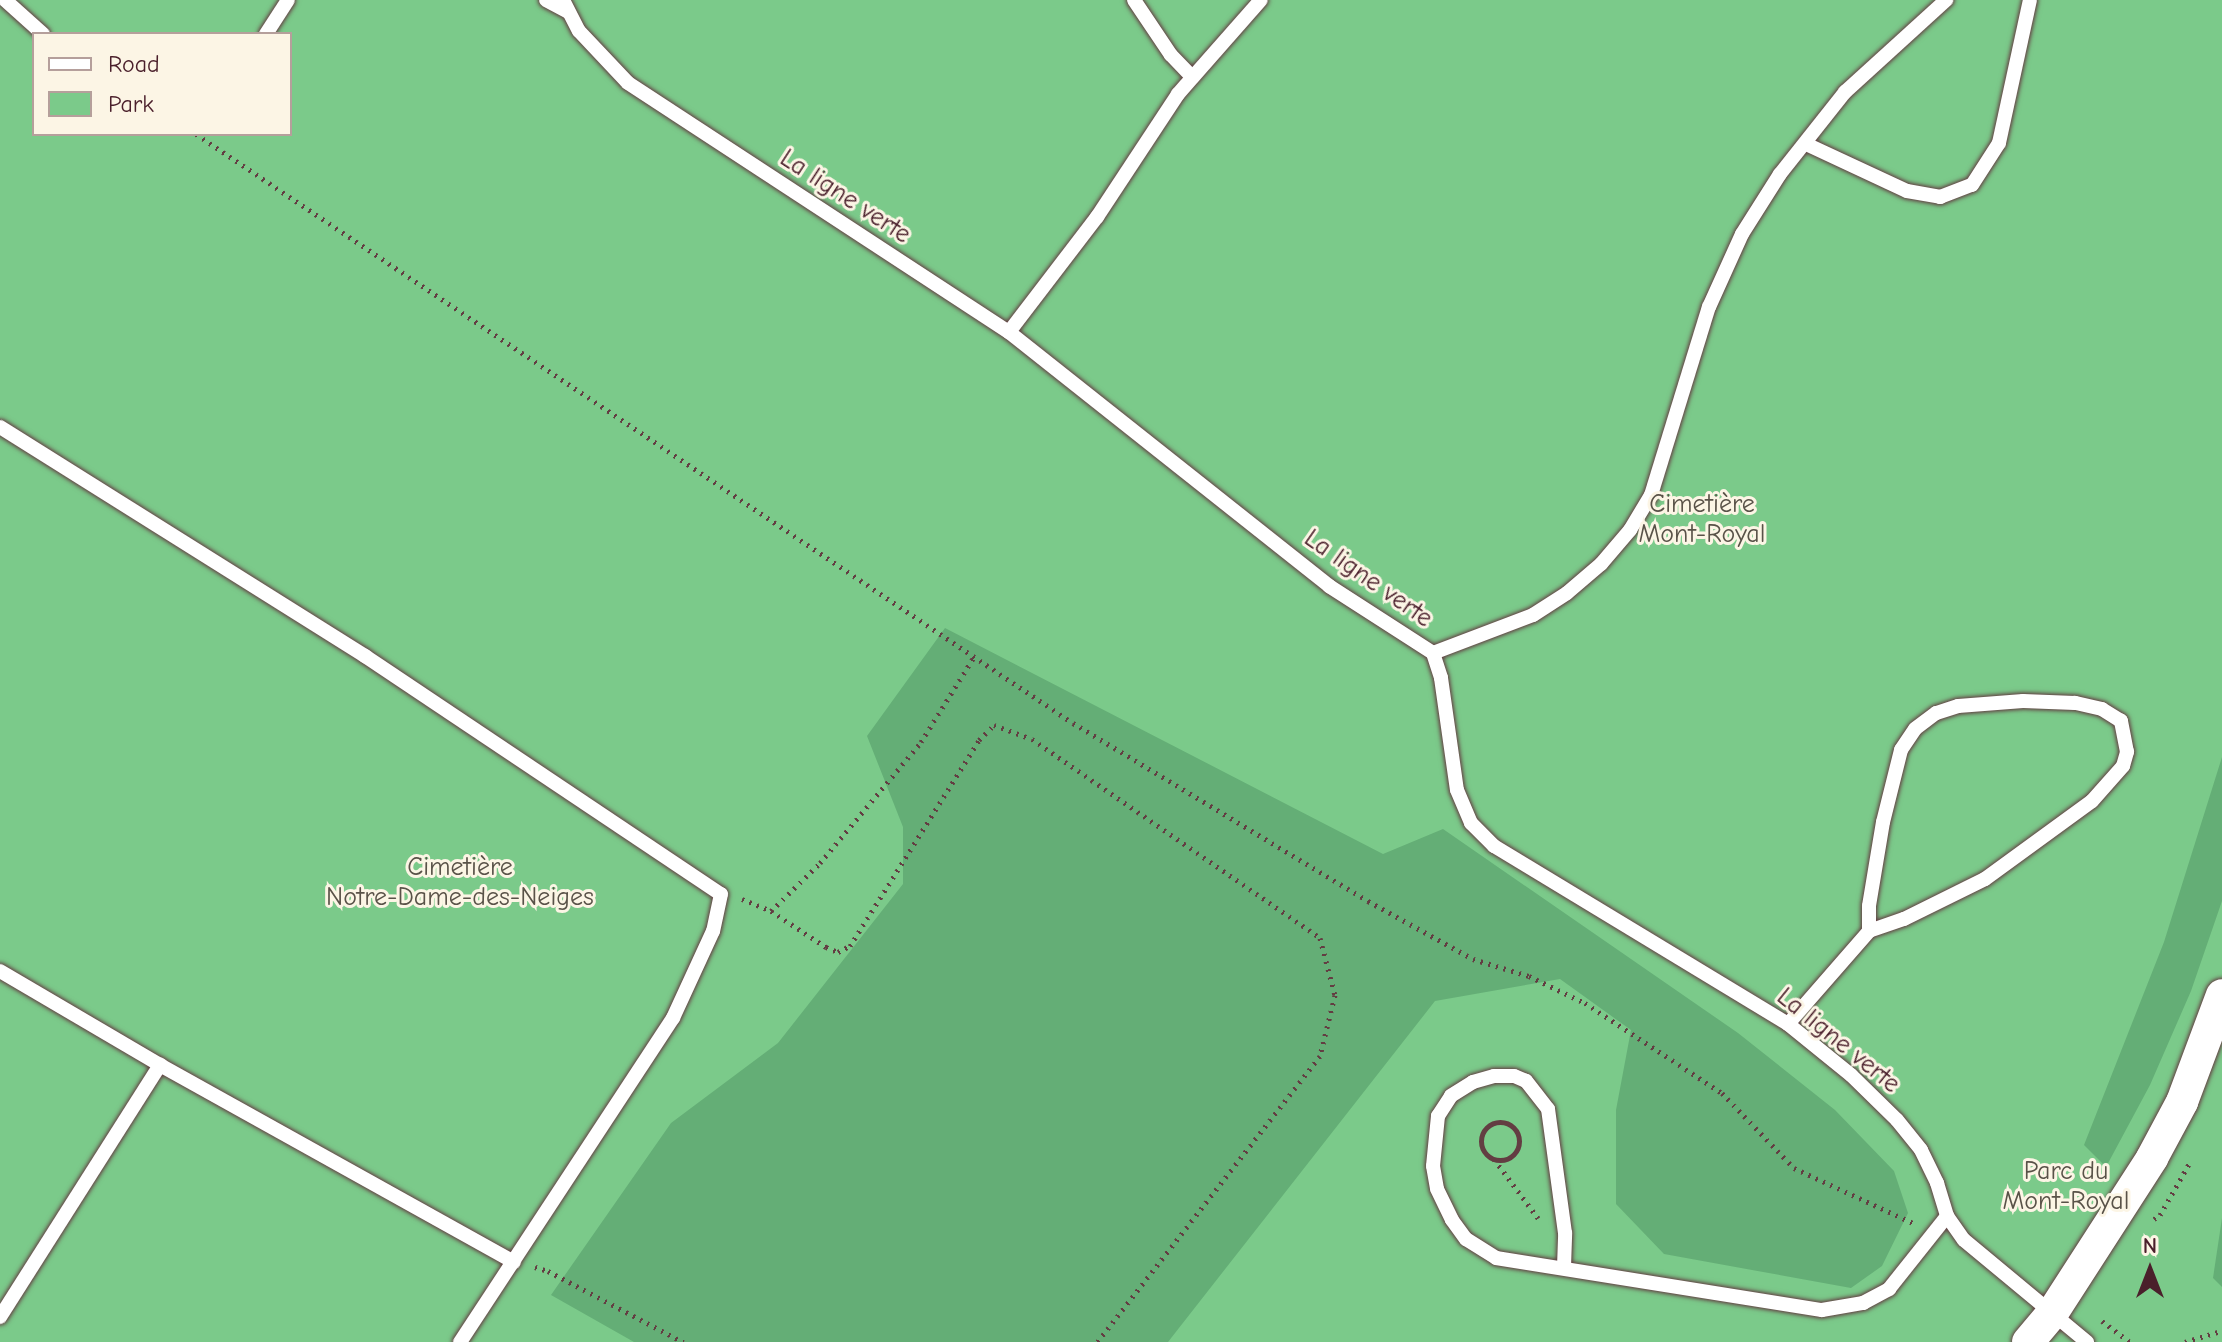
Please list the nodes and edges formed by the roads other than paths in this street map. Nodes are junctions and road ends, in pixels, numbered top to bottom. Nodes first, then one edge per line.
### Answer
1 (5, 0) edge
2 (288, 0) edge
3 (546, 0) edge
4 (1134, 0) edge
5 (1261, 0) edge
6 (1946, 0) edge
7 (2030, 0) edge
8 (565, 5) edge
9 (41, 32) edge
10 (267, 32) edge
11 (1192, 77) junction
12 (1806, 144) junction
13 (1009, 332) junction
14 (0, 427) edge
15 (1433, 653) junction
16 (1869, 931) junction
17 (0, 971) edge
18 (2222, 995) edge
19 (1788, 1024) junction
20 (2222, 1042) edge
21 (160, 1065) junction
22 (2182, 1102) junction
23 (1947, 1216) junction
24 (514, 1262) junction
25 (1564, 1267) junction
26 (2051, 1315) junction
27 (0, 1317) edge
28 (460, 1342) edge
29 (2028, 1342) edge
30 (2087, 1342) edge

1 - 9 lane
2 - 10 lane
3 - 8 lane
4 - 11 lane
5 - 11 lane
6 - 12 lane
7 - 12 lane
8 - 13 lane, La ligne verte
11 - 13 lane
12 - 15 lane
13 - 15 lane, La ligne verte
14 - 24 lane
15 - 19 lane, La ligne verte
16 - 16 lane
16 - 19 lane
17 - 21 lane
18 - 22 street
19 - 23 lane, La ligne verte
20 - 22 street
21 - 24 lane
21 - 27 lane
22 - 26 street
23 - 25 lane
23 - 26 lane, La ligne verte
24 - 28 lane
25 - 25 lane
26 - 29 street
26 - 30 lane, La ligne verte

